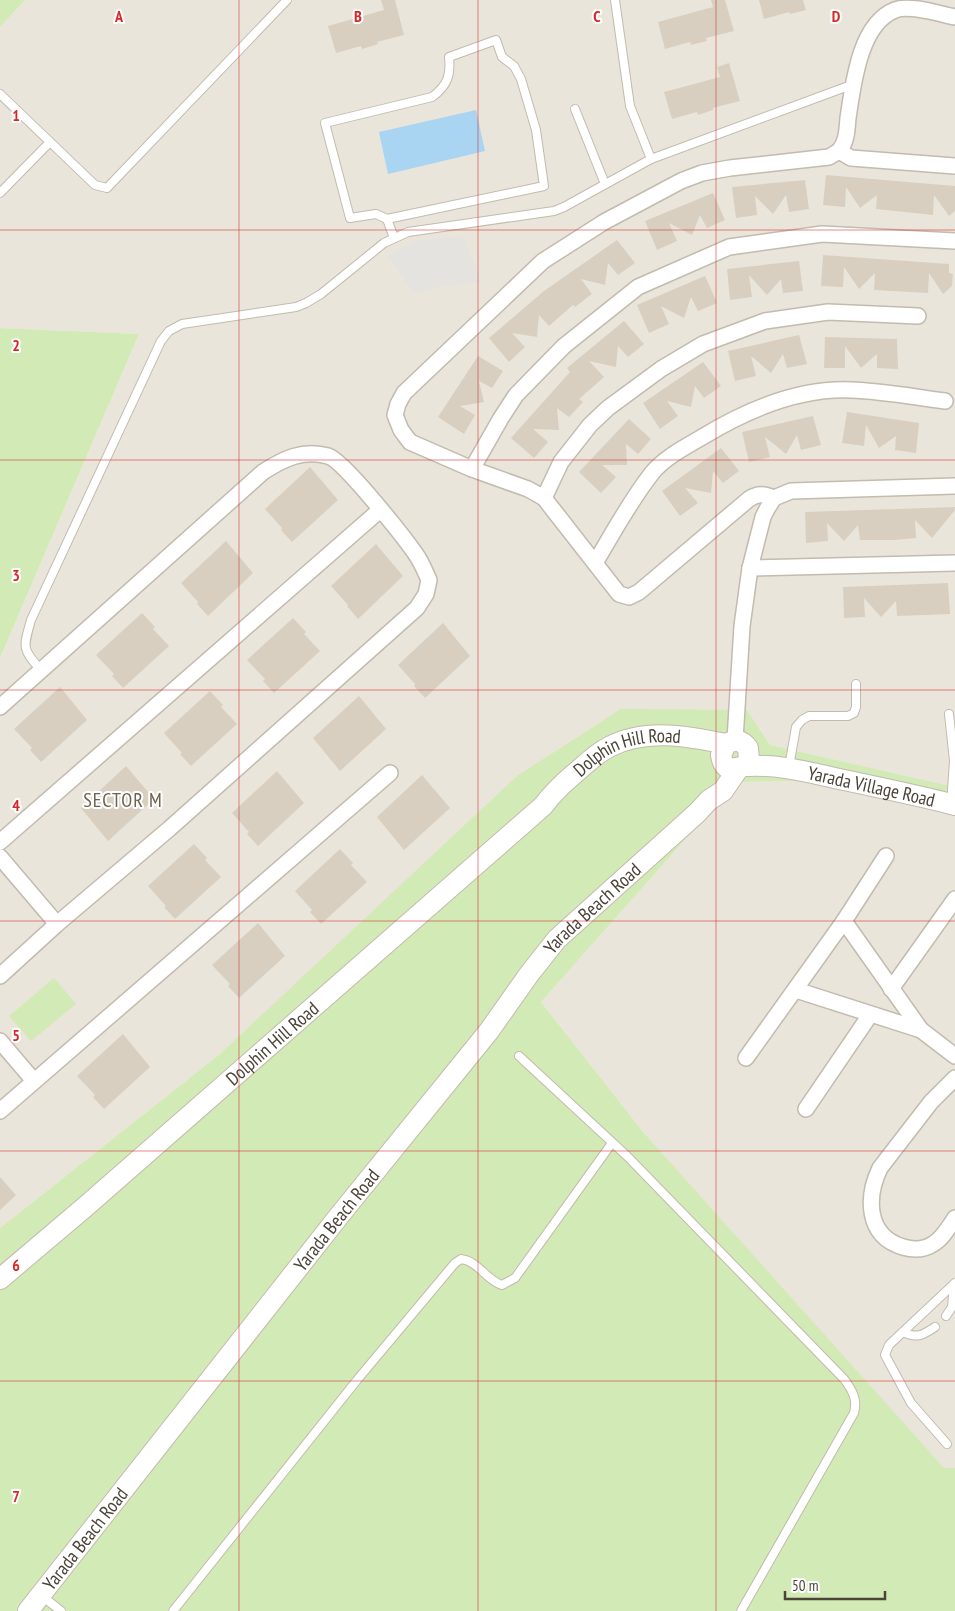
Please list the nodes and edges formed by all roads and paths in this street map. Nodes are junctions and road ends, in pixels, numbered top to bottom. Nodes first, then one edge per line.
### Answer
1 (287, 0) edge
2 (615, 0) edge
3 (894, 5) edge
4 (955, 18) edge
5 (854, 84) junction
6 (0, 94) edge
7 (575, 109) dead end
8 (50, 142) junction
9 (839, 151) junction
10 (651, 159) junction
11 (955, 166) edge
12 (604, 184) junction
13 (0, 193) edge
14 (388, 219) junction
15 (394, 238) junction
16 (955, 241) edge
17 (918, 316) dead end
18 (946, 401) dead end
19 (472, 469) junction
20 (955, 486) edge
21 (544, 498) junction
22 (774, 498) junction
23 (380, 510) junction
24 (596, 563) junction
25 (955, 563) edge
26 (750, 568) junction
27 (41, 670) junction
28 (856, 684) dead end
29 (0, 707) edge
30 (949, 714) dead end
31 (734, 756) junction
32 (787, 768) junction
33 (390, 773) dead end
34 (953, 804) edge
35 (0, 842) edge
36 (886, 856) dead end
37 (0, 857) edge
38 (955, 899) edge
39 (844, 921) junction
40 (57, 924) junction
41 (0, 976) edge
42 (891, 989) junction
43 (796, 990) junction
44 (870, 1015) junction
45 (920, 1030) junction
46 (0, 1041) edge
47 (519, 1056) dead end
48 (955, 1056) edge
49 (746, 1058) dead end
50 (955, 1078) edge
51 (34, 1080) junction
52 (806, 1109) dead end
53 (0, 1111) edge
54 (612, 1143) junction
55 (955, 1218) edge
56 (0, 1279) edge
57 (954, 1284) edge
58 (946, 1316) dead end
59 (935, 1327) dead end
60 (903, 1332) junction
61 (947, 1444) dead end
62 (34, 1603) edge
63 (61, 1611) edge
64 (173, 1611) edge
65 (741, 1611) edge

1 - 8 lane
2 - 10 lane
3 - 4 street
3 - 5 street
5 - 9 street
5 - 10 lane
6 - 8 lane
7 - 12 lane
8 - 13 lane
9 - 11 street
9 - 19 street
10 - 12 lane
12 - 15 lane
14 - 14 lane
14 - 15 lane
15 - 27 lane
16 - 19 street
17 - 21 street
18 - 24 street
19 - 21 street
20 - 22 street
21 - 24 street
22 - 24 street
22 - 26 street
23 - 27 street
23 - 35 street
23 - 40 street
25 - 26 street
26 - 31 street
27 - 29 street
28 - 32 lane
30 - 34 lane
31 - 32 street, Yarada Village Road
31 - 56 street, Dolphin Hill Road
31 - 62 street, Yarada Beach Road
32 - 34 street, Yarada Village Road
33 - 51 street
36 - 39 street
37 - 40 street
38 - 42 street
39 - 42 street
39 - 43 street
40 - 41 street
42 - 45 street
43 - 44 street
43 - 49 street
44 - 45 street
44 - 52 street
45 - 48 street
46 - 51 street
47 - 54 lane
50 - 55 street
51 - 53 street
54 - 64 lane
54 - 65 lane
57 - 58 lane
57 - 60 lane
59 - 60 lane
60 - 61 lane
62 - 63 lane

